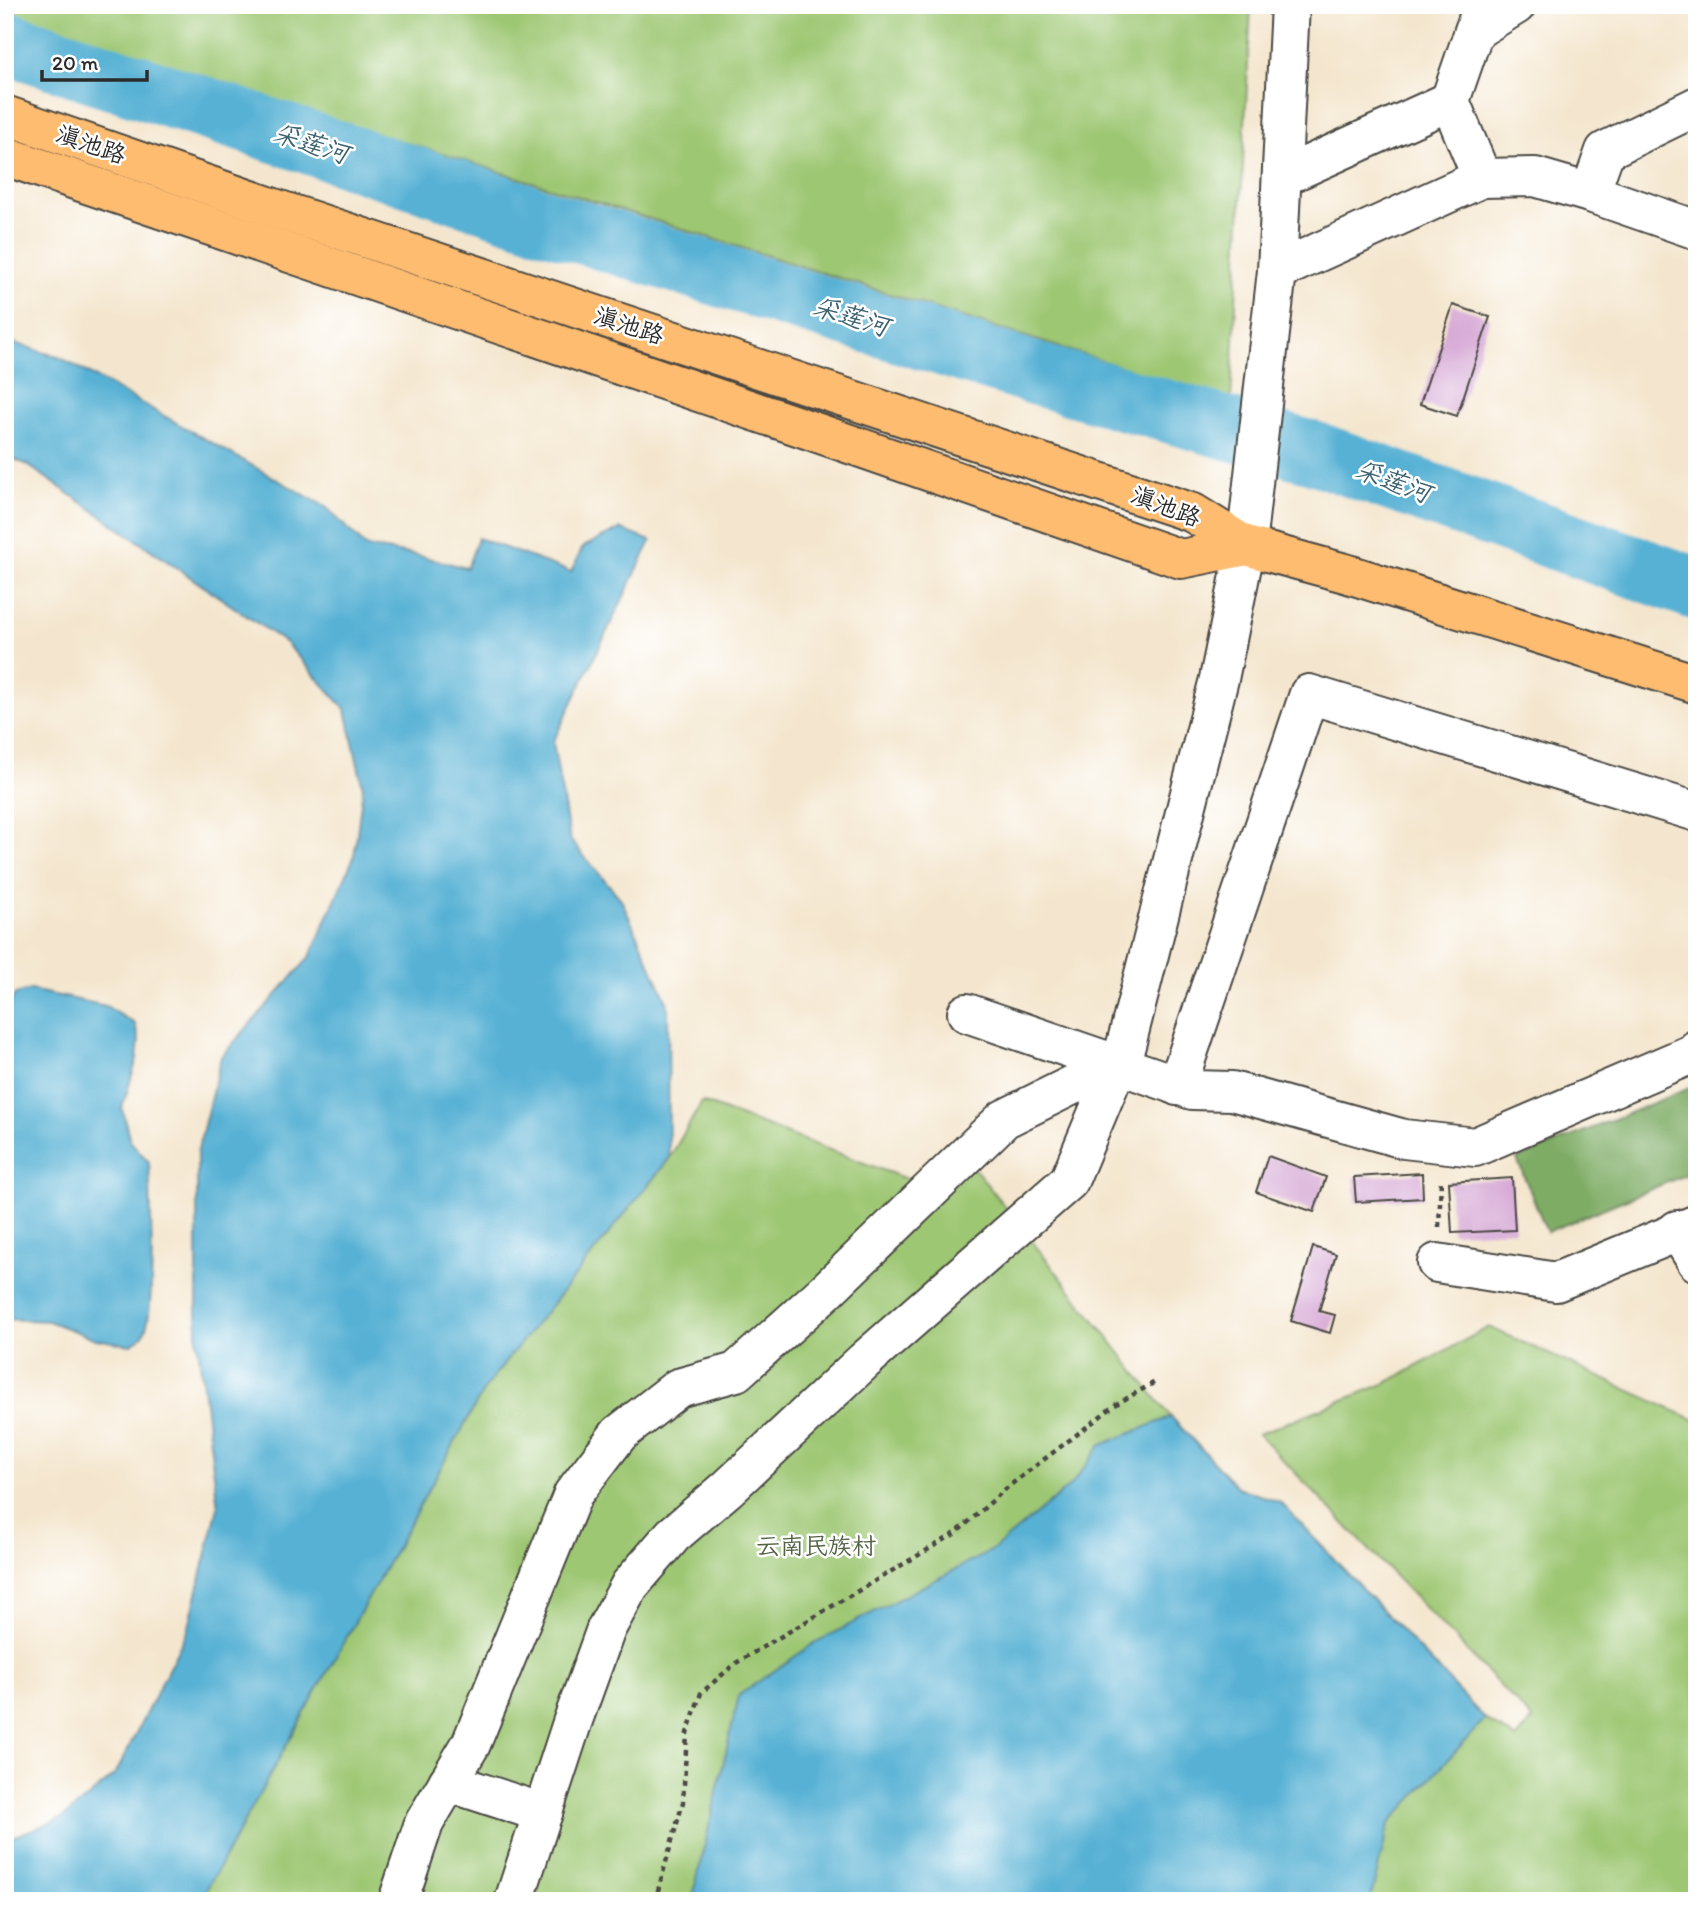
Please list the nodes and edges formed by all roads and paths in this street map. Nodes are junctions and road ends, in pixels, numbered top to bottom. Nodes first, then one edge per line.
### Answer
1 (1290, 5) edge
2 (1516, 5) edge
3 (1479, 18) edge
4 (1450, 101) junction
5 (1697, 106) edge
6 (5, 115) edge
7 (5, 156) edge
8 (1282, 177) junction
9 (1482, 178) junction
10 (1590, 192) junction
11 (1697, 230) edge
12 (1277, 271) junction
13 (1246, 547) junction
14 (1697, 684) edge
15 (1697, 812) edge
16 (967, 1013) dead end
17 (1697, 1049) edge
18 (1117, 1063) junction
19 (1177, 1086) junction
20 (1442, 1144) junction
21 (1690, 1239) edge
22 (1437, 1262) joint
23 (1155, 1382) dead end
24 (448, 1782) junction
25 (543, 1813) junction
26 (398, 1901) edge
27 (514, 1901) edge
28 (655, 1901) edge

1 - 8 street
2 - 3 street
3 - 4 street
4 - 8 street
4 - 9 street
5 - 10 street
6 - 13 main road, 滇池路
7 - 13 main road, 滇池路
8 - 12 street
9 - 10 street
9 - 12 street
10 - 11 street
12 - 13 street
13 - 14 main road, 滇池路
13 - 18 street
15 - 19 street
16 - 18 street
17 - 20 street
18 - 19 street
18 - 24 street
18 - 25 street
19 - 20 street
20 - 22 path
21 - 22 street
23 - 28 path
24 - 25 street
24 - 26 street
25 - 27 street

